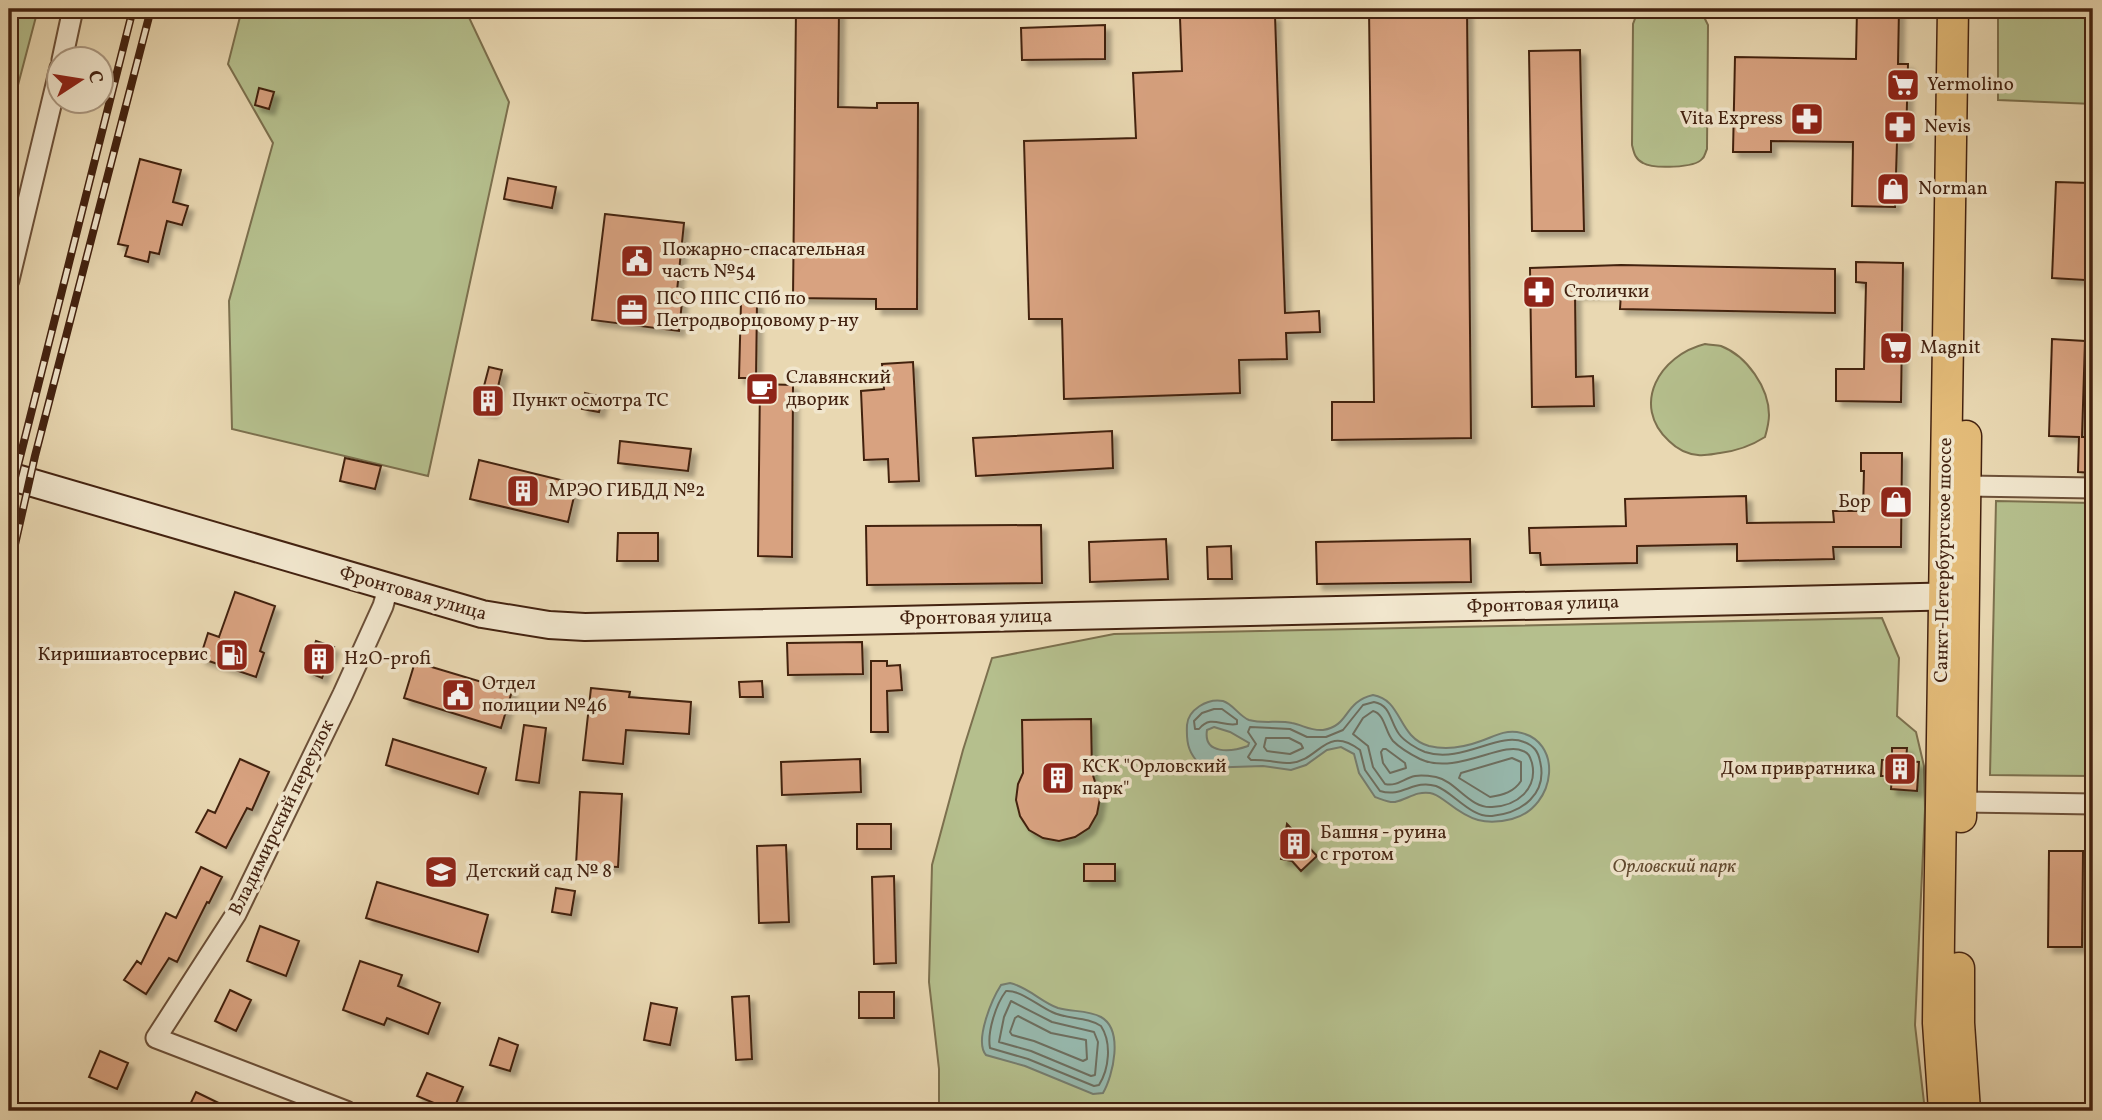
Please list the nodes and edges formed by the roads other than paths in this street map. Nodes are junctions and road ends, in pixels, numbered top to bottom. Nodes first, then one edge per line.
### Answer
1 (73, 9) edge
2 (1954, 9) edge
3 (1971, 9) edge
4 (65, 46) edge
5 (48, 116) edge
6 (9, 280) edge
7 (9, 476) edge
8 (1966, 486) junction
9 (2093, 488) edge
10 (388, 588) junction
11 (1953, 595) junction
12 (1962, 802) junction
13 (2093, 804) edge
14 (346, 1111) edge
15 (1944, 1111) edge
16 (1965, 1111) edge

1 - 4 street
2 - 11 main road, Санкт-Петербургское шоссе
3 - 8 main road, Санкт-Петербургское шоссе
5 - 6 street
7 - 10 main road, Фронтовая улица
8 - 9 street
8 - 11 main road, Санкт-Петербургское шоссе
10 - 11 main road, Фронтовая улица
10 - 14 street, Владимирский переулок
11 - 12 main road, Санкт-Петербургское шоссе
11 - 15 main road, Санкт-Петербургское шоссе
12 - 13 street
12 - 16 main road, Санкт-Петербургское шоссе

